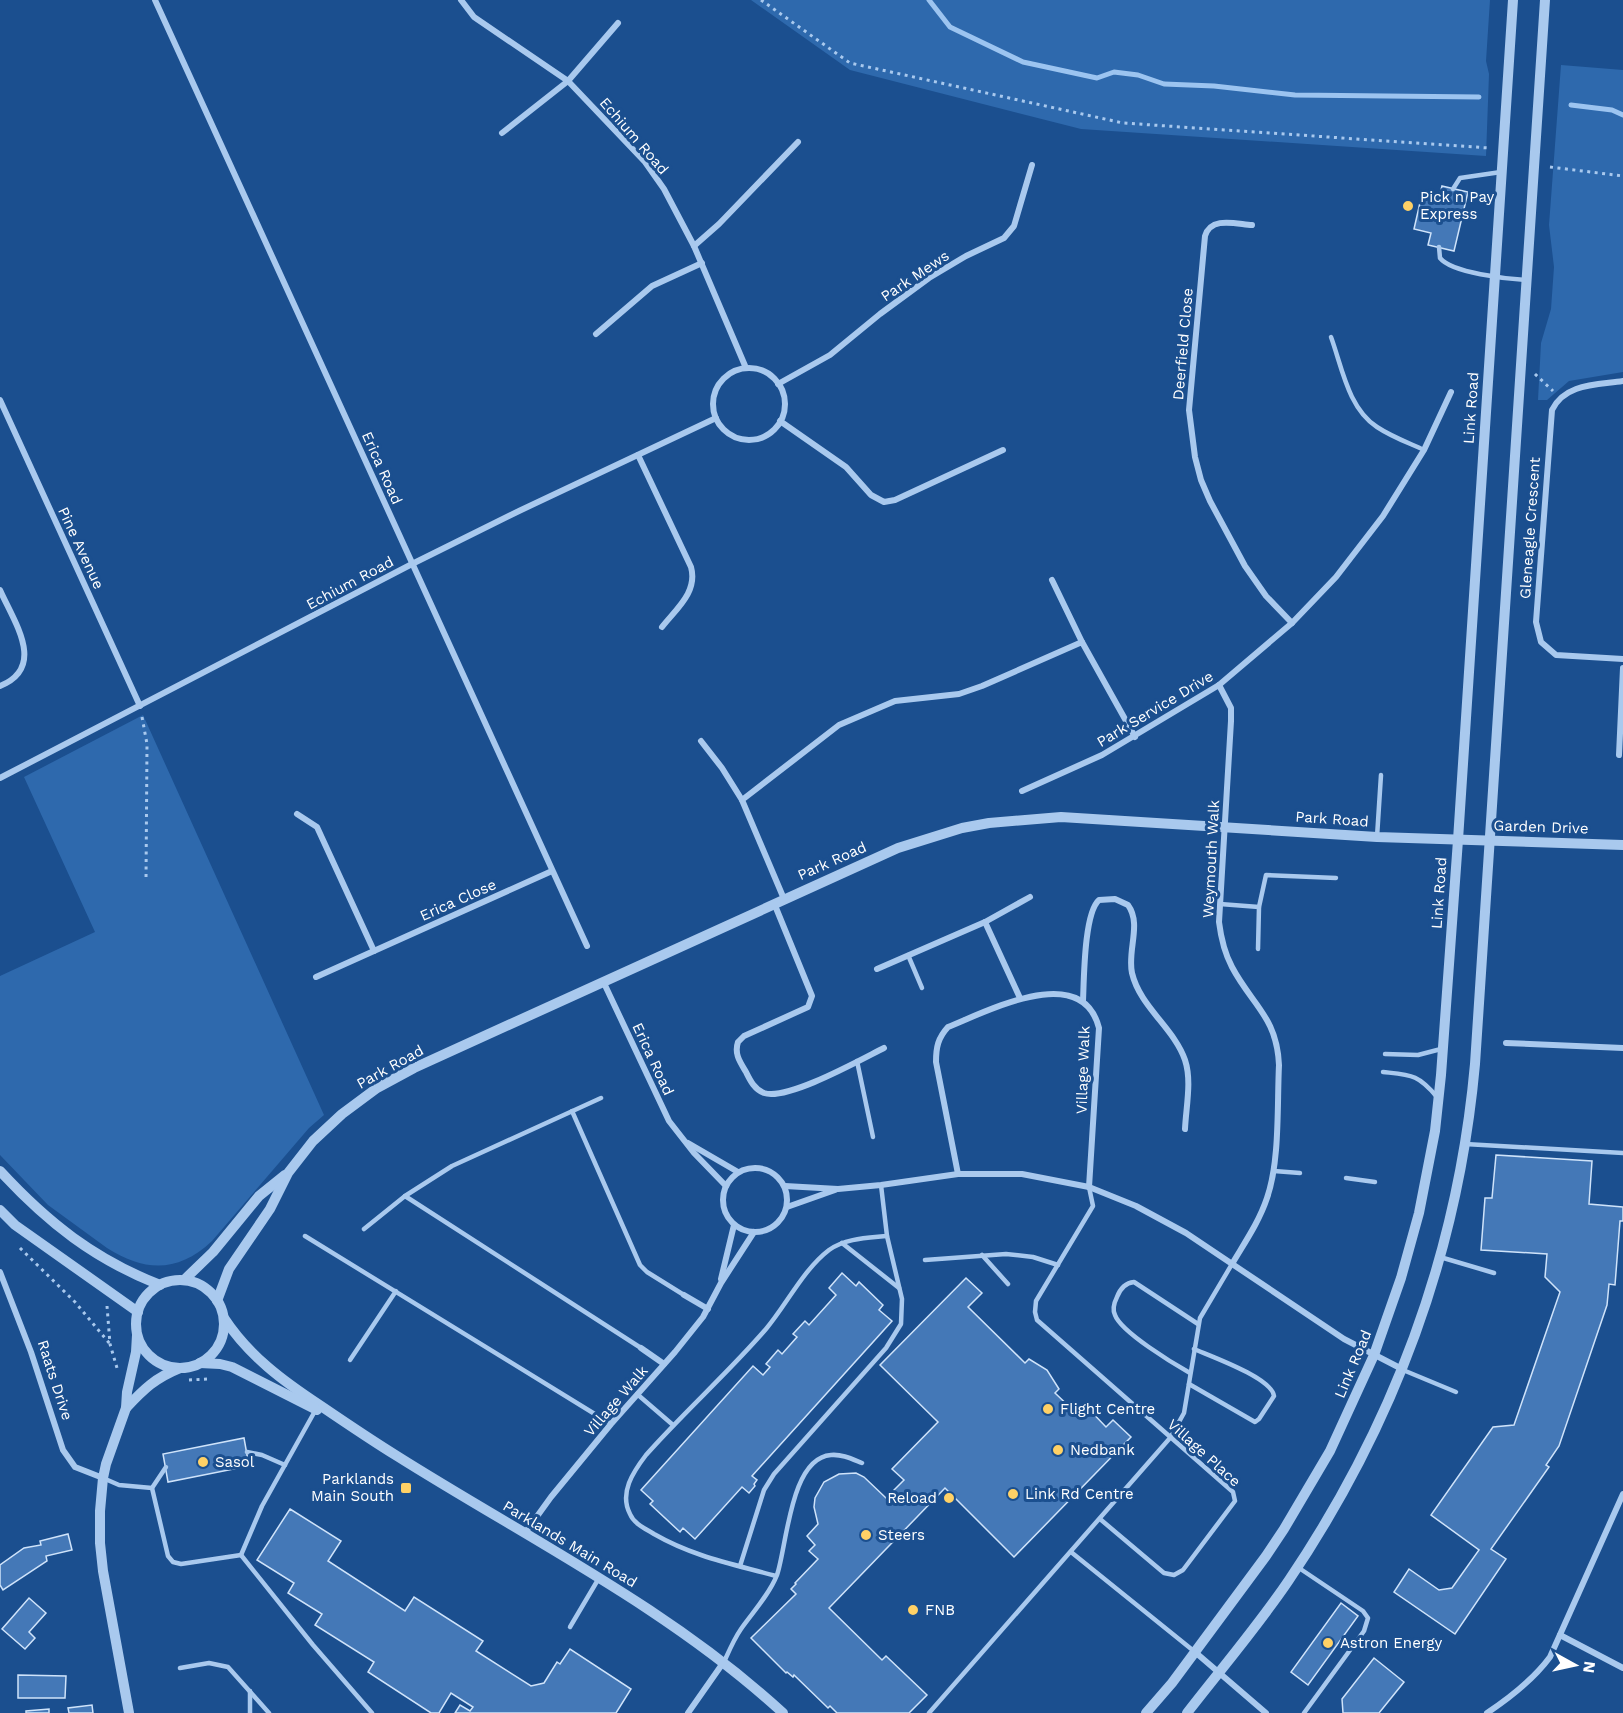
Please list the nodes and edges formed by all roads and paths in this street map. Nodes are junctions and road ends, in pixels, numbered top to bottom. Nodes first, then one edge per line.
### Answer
1 (155, 0) edge
2 (461, 0) edge
3 (761, 0) edge
4 (1513, 0) edge
5 (1545, 0) edge
6 (618, 23) dead end
7 (568, 81) junction
8 (502, 134) dead end
9 (798, 142) dead end
10 (1491, 148) dead end
11 (1032, 165) dead end
12 (1550, 167) dead end
13 (1502, 172) junction
14 (1623, 176) edge
15 (1453, 189) dead end
16 (1252, 225) dead end
17 (694, 246) junction
18 (1439, 247) dead end
19 (702, 262) junction
20 (1494, 279) junction
21 (1527, 280) junction
22 (596, 334) dead end
23 (1331, 336) dead end
24 (746, 368) junction
25 (1535, 374) dead end
26 (1623, 381) edge
27 (778, 384) junction
28 (1451, 392) dead end
29 (1559, 398) junction
30 (0, 400) edge
31 (716, 418) junction
32 (780, 421) junction
33 (1003, 450) dead end
34 (1424, 450) junction
35 (638, 455) junction
36 (412, 564) junction
37 (1052, 580) dead end
38 (0, 590) edge
39 (1292, 623) junction
40 (662, 627) dead end
41 (1082, 642) junction
42 (1623, 659) edge
43 (1623, 668) edge
44 (1219, 685) junction
45 (0, 686) edge
46 (140, 706) junction
47 (1135, 737) junction
48 (701, 741) dead end
49 (1618, 754) dead end
50 (1381, 775) dead end
51 (0, 778) edge
52 (1022, 791) dead end
53 (742, 800) junction
54 (297, 814) dead end
55 (1223, 827) junction
56 (1377, 837) junction
57 (1458, 840) junction
58 (1489, 841) junction
59 (1623, 845) edge
60 (552, 871) junction
61 (1336, 878) dead end
62 (146, 881) dead end
63 (1030, 897) dead end
64 (779, 901) junction
65 (1220, 904) junction
66 (1259, 907) junction
67 (985, 922) junction
68 (587, 946) dead end
69 (1258, 949) dead end
70 (374, 951) junction
71 (908, 955) junction
72 (877, 969) dead end
73 (316, 976) dead end
74 (603, 981) junction
75 (922, 988) dead end
76 (1020, 998) junction
77 (1083, 1001) junction
78 (1506, 1043) dead end
79 (884, 1048) dead end
80 (1443, 1048) junction
81 (1623, 1048) edge
82 (1385, 1053) dead end
83 (857, 1061) junction
84 (1383, 1072) dead end
85 (601, 1098) dead end
86 (1438, 1099) junction
87 (572, 1111) junction
88 (1185, 1129) dead end
89 (873, 1137) dead end
90 (687, 1142) junction
91 (1465, 1144) junction
92 (1623, 1153) edge
93 (0, 1171) edge
94 (738, 1172) junction
95 (1274, 1172) junction
96 (288, 1173) junction
97 (1300, 1173) dead end
98 (958, 1174) junction
99 (1346, 1178) dead end
100 (1375, 1182) dead end
101 (881, 1185) junction
102 (726, 1186) junction
103 (784, 1186) junction
104 (1089, 1187) junction
105 (838, 1189) junction
106 (405, 1196) junction
107 (787, 1208) junction
108 (0, 1210) edge
109 (734, 1225) junction
110 (364, 1229) dead end
111 (754, 1233) junction
112 (305, 1236) dead end
113 (887, 1236) junction
114 (16, 1243) dead end
115 (842, 1243) junction
116 (982, 1255) junction
117 (1440, 1257) junction
118 (925, 1260) dead end
119 (1232, 1264) junction
120 (1058, 1265) junction
121 (0, 1272) edge
122 (1494, 1273) dead end
123 (184, 1280) junction
124 (721, 1282) junction
125 (1008, 1284) dead end
126 (160, 1285) junction
127 (899, 1288) junction
128 (396, 1291) junction
129 (684, 1295) joint
130 (217, 1301) junction
131 (107, 1304) dead end
132 (708, 1309) junction
133 (138, 1312) junction
134 (224, 1318) junction
135 (1198, 1324) junction
136 (138, 1335) junction
137 (110, 1344) junction
138 (641, 1348) joint
139 (1194, 1349) junction
140 (1374, 1355) junction
141 (350, 1360) dead end
142 (200, 1363) junction
143 (664, 1364) junction
144 (181, 1368) junction
145 (118, 1369) dead end
146 (1402, 1370) junction
147 (1190, 1373) junction
148 (218, 1379) dead end
149 (182, 1380) dead end
150 (1189, 1384) junction
151 (1456, 1392) dead end
152 (637, 1394) junction
153 (317, 1407) junction
154 (126, 1408) junction
155 (611, 1424) junction
156 (673, 1425) junction
157 (1170, 1438) junction
158 (247, 1452) dead end
159 (862, 1463) dead end
160 (285, 1465) junction
161 (166, 1467) dead end
162 (103, 1478) junction
163 (152, 1488) junction
164 (1623, 1494) edge
165 (1100, 1519) junction
166 (525, 1533) junction
167 (1071, 1552) junction
168 (241, 1555) junction
169 (740, 1566) junction
170 (1297, 1567) junction
171 (776, 1576) junction
172 (599, 1578) junction
173 (570, 1627) dead end
174 (1560, 1635) junction
175 (1195, 1652) junction
176 (724, 1662) junction
177 (180, 1668) dead end
178 (1623, 1668) edge
179 (1219, 1672) junction
180 (250, 1691) junction
181 (129, 1713) edge
182 (250, 1713) edge
183 (268, 1713) edge
184 (372, 1713) edge
185 (687, 1713) edge
186 (783, 1713) edge
187 (929, 1713) edge
188 (1146, 1713) edge
189 (1187, 1713) edge
190 (1266, 1713) edge
191 (1304, 1713) edge
192 (1487, 1713) edge

1 - 36 street, Erica Road
2 - 7 street, Echium Road
3 - 10 path
4 - 13 street, Link Road
5 - 21 street
6 - 7 street
7 - 8 street
7 - 17 street, Echium Road
9 - 17 street
11 - 27 street, Park Mews
12 - 14 path
13 - 15 lane
13 - 20 street, Link Road
16 - 39 street, Deerfield Close
17 - 19 street, Echium Road
18 - 20 lane
19 - 22 street
19 - 24 street, Echium Road
20 - 21 lane
20 - 57 street, Link Road
21 - 58 street
23 - 34 lane
24 - 27 street
24 - 31 street
25 - 29 path
26 - 29 street
27 - 32 street
28 - 34 street, Park Service Drive
29 - 42 street, Gleneagle Crescent
30 - 46 street, Pine Avenue
31 - 32 street
31 - 35 street, Echium Road
32 - 33 street
34 - 39 street, Park Service Drive
35 - 36 street, Echium Road
35 - 40 street
36 - 46 street, Echium Road
36 - 60 street, Erica Road
37 - 41 street
38 - 45 street
39 - 44 street, Park Service Drive
41 - 47 street
41 - 53 street
43 - 49 street
44 - 47 street, Park Service Drive
44 - 55 street, Weymouth Walk
46 - 51 street, Echium Road
46 - 62 path
47 - 52 street, Park Service Drive
48 - 53 street
50 - 56 lane
53 - 64 street
54 - 70 street
55 - 56 street, Park Road
55 - 64 street, Park Road
55 - 65 street, Weymouth Walk
56 - 57 street, Park Road
57 - 58 street, Garden Drive
57 - 80 street, Link Road
58 - 59 street, Garden Drive
58 - 91 street
60 - 68 street, Erica Road
60 - 70 street, Erica Close
61 - 66 lane
63 - 67 street
64 - 74 street, Park Road
64 - 83 street
65 - 66 lane
65 - 95 street, Weymouth Walk
66 - 69 lane
67 - 71 street
67 - 76 street
70 - 73 street, Erica Close
71 - 72 street
71 - 75 lane
74 - 90 street, Erica Road
74 - 96 street, Park Road
76 - 77 street
76 - 98 street
77 - 88 street
77 - 104 street, Village Walk
78 - 81 street
79 - 83 street
80 - 82 lane
80 - 86 street, Link Road
83 - 89 lane
84 - 86 lane
85 - 87 lane
86 - 140 street, Link Road
87 - 106 lane
87 - 129 lane
90 - 94 street, Erica Road
90 - 102 street, Erica Road
91 - 92 lane
91 - 117 street
93 - 126 street
94 - 102 street
94 - 103 street
95 - 97 lane
95 - 119 street, Weymouth Walk
96 - 123 street, Park Road
96 - 130 street, Park Road
98 - 101 street
98 - 104 street
99 - 100 lane
101 - 105 street
101 - 113 lane
102 - 109 street
103 - 105 street
103 - 107 street
104 - 119 street
104 - 120 lane
105 - 107 street
106 - 110 lane
106 - 138 lane
107 - 111 street
108 - 133 street
109 - 111 street
109 - 124 street, Village Walk
111 - 124 street, Village Walk
112 - 128 lane
113 - 115 lane
113 - 127 lane
114 - 137 path
115 - 127 lane
115 - 156 lane
116 - 118 lane
116 - 120 lane
116 - 125 lane
117 - 122 lane
117 - 146 street
119 - 135 lane
119 - 140 street
120 - 157 lane, Village Place
121 - 162 street, Raats Drive
123 - 126 street
123 - 130 street
124 - 132 street, Village Walk
126 - 133 street
127 - 169 lane
128 - 141 lane
128 - 155 lane
129 - 132 street
130 - 134 street
131 - 137 path
132 - 143 street, Village Walk
133 - 136 street
134 - 142 street
134 - 153 street, Parklands Main Road
135 - 139 lane
135 - 147 lane
136 - 144 street
136 - 154 street
137 - 145 path
138 - 143 street
139 - 147 lane
139 - 150 lane
140 - 146 street
140 - 175 street, Link Road
142 - 144 street
142 - 153 street, Parklands Main Road
143 - 152 street, Village Walk
144 - 154 street
146 - 151 lane
146 - 170 street
147 - 150 lane
148 - 149 path
150 - 157 lane
152 - 155 street, Village Walk
152 - 156 lane
153 - 160 lane
153 - 166 street, Parklands Main Road
154 - 162 street
155 - 166 street, Village Walk
156 - 169 lane
157 - 165 lane
157 - 165 lane, Village Place
158 - 160 lane
159 - 171 lane
160 - 168 lane
161 - 163 lane
162 - 163 lane
162 - 181 street
163 - 168 lane
164 - 174 street
165 - 167 lane
166 - 172 street, Parklands Main Road
167 - 175 lane
167 - 187 lane
168 - 184 lane
169 - 171 lane
170 - 179 street
170 - 191 lane
171 - 176 lane
172 - 173 lane
172 - 176 street, Parklands Main Road
174 - 178 street
174 - 192 street
175 - 179 street
175 - 188 street, Link Road
176 - 185 street
176 - 186 street, Parklands Main Road
177 - 180 lane
179 - 189 street
179 - 190 street
180 - 182 lane
180 - 183 lane

